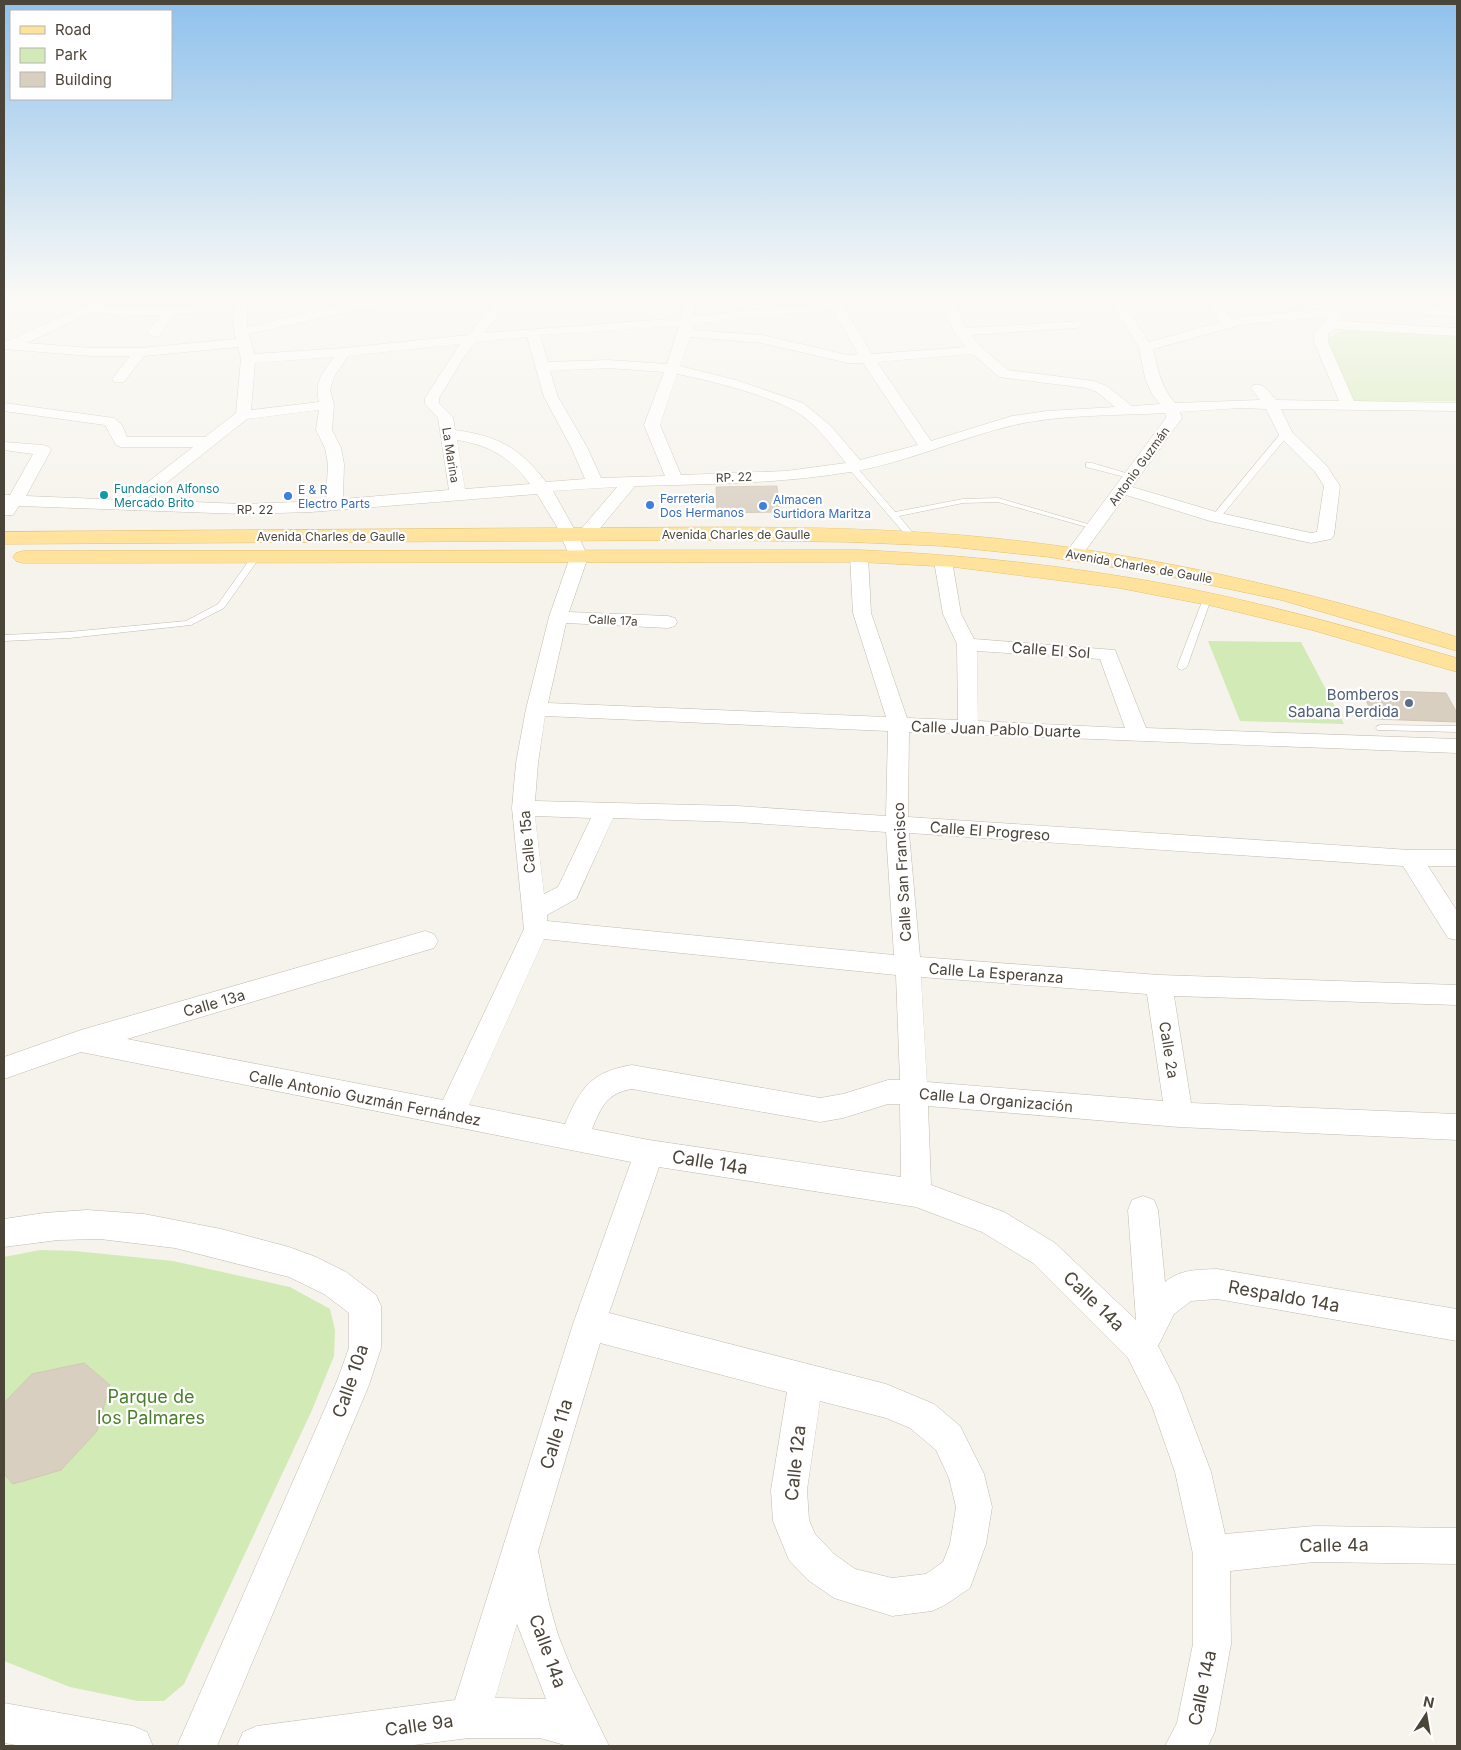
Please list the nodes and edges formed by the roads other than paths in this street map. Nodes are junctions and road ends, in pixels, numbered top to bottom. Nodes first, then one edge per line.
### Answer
1 (246, 378) edge
2 (327, 378) edge
3 (444, 378) edge
4 (546, 378) edge
5 (670, 378) edge
6 (710, 378) edge
7 (881, 378) edge
8 (1035, 378) edge
9 (1152, 378) edge
10 (1337, 378) edge
11 (1258, 388) dead end
12 (326, 405) junction
13 (1272, 405) junction
14 (1349, 406) junction
15 (4, 407) edge
16 (1171, 408) junction
17 (1129, 411) junction
18 (1454, 411) edge
19 (243, 415) junction
20 (447, 434) junction
21 (1285, 434) junction
22 (210, 442) junction
23 (6, 446) dead end
24 (927, 447) junction
25 (1089, 465) dead end
26 (854, 466) junction
27 (675, 479) junction
28 (631, 481) junction
29 (1127, 482) junction
30 (595, 483) junction
31 (541, 488) junction
32 (458, 496) junction
33 (9, 500) edge
34 (334, 505) junction
35 (129, 506) junction
36 (4, 515) edge
37 (893, 515) junction
38 (1216, 517) junction
39 (1094, 527) junction
40 (578, 534) junction
41 (4, 538) edge
42 (913, 538) junction
43 (1074, 554) junction
44 (859, 556) junction
45 (4, 557) edge
46 (256, 557) junction
47 (579, 557) junction
48 (944, 561) junction
49 (1207, 599) junction
50 (558, 617) junction
51 (668, 622) dead end
52 (4, 638) edge
53 (967, 644) junction
54 (1457, 644) edge
55 (1457, 665) edge
56 (1182, 667) dead end
57 (536, 709) junction
58 (899, 725) junction
59 (968, 726) junction
60 (1381, 728) dead end
61 (1457, 729) edge
62 (1138, 735) junction
63 (1457, 746) edge
64 (523, 808) junction
65 (605, 811) junction
66 (897, 824) junction
67 (1410, 858) junction
68 (1457, 858) edge
69 (535, 920) junction
70 (1457, 931) edge
71 (424, 941) dead end
72 (908, 966) junction
73 (1159, 985) junction
74 (1457, 995) edge
75 (81, 1041) junction
76 (4, 1068) edge
77 (914, 1092) junction
78 (450, 1114) junction
79 (1179, 1115) junction
80 (1457, 1127) edge
81 (573, 1139) junction
82 (648, 1153) junction
83 (916, 1193) junction
84 (1143, 1210) dead end
85 (4, 1233) edge
86 (590, 1324) junction
87 (1457, 1325) edge
88 (1147, 1334) junction
89 (806, 1381) junction
90 (1457, 1546) edge
91 (521, 1550) junction
92 (1211, 1554) junction
93 (470, 1718) junction
94 (4, 1723) edge
95 (585, 1737) edge
96 (133, 1746) edge
97 (197, 1746) edge
98 (257, 1746) edge
99 (1186, 1746) edge

1 - 19 street
2 - 12 street
3 - 20 street, La Marina
4 - 30 street
5 - 27 street
6 - 26 street
7 - 24 street
8 - 17 street
9 - 16 street, Antonio Guzmán
10 - 14 street
11 - 13 street
12 - 19 street
12 - 34 street
13 - 14 street, RP. 22
13 - 16 street, RP. 22
13 - 21 street
14 - 18 street, RP. 22
15 - 22 street
16 - 17 street, RP. 22
16 - 29 street, Antonio Guzmán
17 - 24 street, RP. 22
19 - 22 street
20 - 31 street
20 - 32 street, La Marina
21 - 38 lane
21 - 38 street
22 - 35 street
23 - 33 street
24 - 26 street, RP. 22
25 - 29 lane
26 - 27 street, RP. 22
26 - 37 lane
27 - 28 street, RP. 22
28 - 30 street, RP. 22
28 - 40 street
29 - 38 street
29 - 39 street, Antonio Guzmán
30 - 31 street, RP. 22
31 - 32 street, RP. 22
31 - 40 street
32 - 34 street, RP. 22
33 - 35 street, RP. 22
33 - 36 street
34 - 35 street, RP. 22
37 - 39 lane
37 - 42 lane
39 - 43 street, Antonio Guzmán
40 - 41 main road, Avenida Charles de Gaulle
40 - 42 main road, Avenida Charles de Gaulle
40 - 47 street
42 - 43 main road, Avenida Charles de Gaulle
43 - 54 main road, Avenida Charles de Gaulle
44 - 47 main road, Avenida Charles de Gaulle
44 - 48 main road, Avenida Charles de Gaulle
44 - 58 street, Calle San Francisco
45 - 46 main road, Avenida Charles de Gaulle
46 - 47 main road, Avenida Charles de Gaulle
46 - 52 lane
47 - 50 street, Calle 15a
48 - 49 main road, Avenida Charles de Gaulle
48 - 53 street
49 - 55 main road, Avenida Charles de Gaulle
49 - 56 lane
50 - 51 street, Calle 17a
50 - 57 street, Calle 15a
53 - 59 street
53 - 62 street, Calle El Sol
57 - 58 street, Calle Juan Pablo Duarte
57 - 64 street, Calle 15a
58 - 59 street, Calle Juan Pablo Duarte
58 - 66 street, Calle San Francisco
59 - 62 street, Calle Juan Pablo Duarte
60 - 61 lane
62 - 63 street, Calle Juan Pablo Duarte
64 - 65 street, Calle El Progreso
64 - 69 street, Calle 15a
65 - 66 street, Calle El Progreso
65 - 69 street
66 - 67 street, Calle El Progreso
66 - 72 street, Calle San Francisco
67 - 68 street, Calle El Progreso
67 - 70 street
69 - 72 street, Calle La Esperanza
69 - 78 street
71 - 75 street, Calle 13a
72 - 73 street, Calle La Esperanza
72 - 77 street, Calle San Francisco
73 - 74 street, Calle La Esperanza
73 - 79 street, Calle 2a
75 - 76 street, Calle 13a
75 - 78 street, Calle Antonio Guzmán Fernández
77 - 79 street, Calle La Organización
77 - 81 street, Calle La Organización
77 - 83 street, Calle San Francisco
78 - 81 street, Calle Antonio Guzmán Fernández
79 - 80 street, Calle La Organización
81 - 82 street, Calle Antonio Guzmán Fernández
82 - 83 street, Calle 14a
82 - 86 street, Calle 11a
83 - 88 street, Calle 14a
84 - 88 street
85 - 97 street, Calle 10a
86 - 89 street, Calle 12a
86 - 91 street, Calle 11a
87 - 88 street, Respaldo 14a
88 - 92 street, Calle 14a
89 - 89 street, Calle 12a
90 - 92 street, Calle 4a
91 - 93 street, Calle 11a
91 - 95 street, Calle 14a
92 - 99 street, Calle 14a
93 - 95 street, Calle 9a
93 - 98 street, Calle 9a
94 - 96 street

